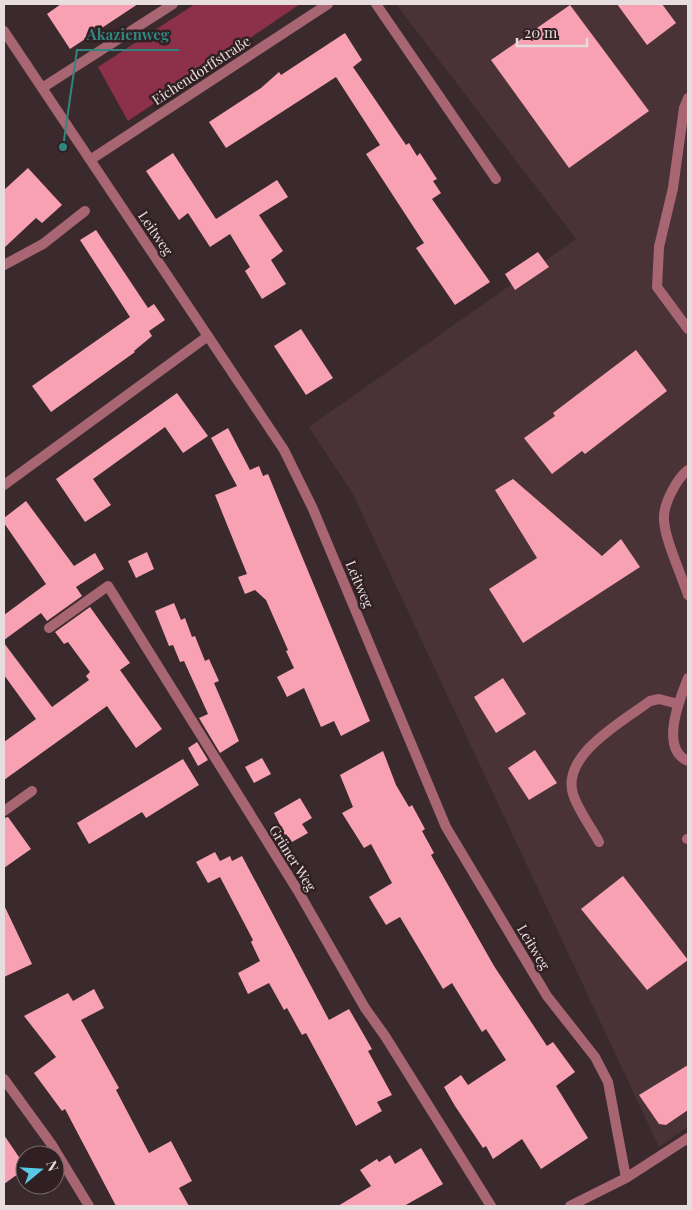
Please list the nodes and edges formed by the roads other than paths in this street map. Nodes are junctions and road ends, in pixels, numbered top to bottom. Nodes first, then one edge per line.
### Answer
1 (174, 4) edge
2 (328, 4) edge
3 (376, 4) edge
4 (4, 31) edge
5 (42, 88) junction
6 (688, 98) edge
7 (90, 160) junction
8 (496, 179) dead end
9 (85, 211) dead end
10 (4, 264) edge
11 (688, 329) edge
12 (208, 336) junction
13 (688, 470) edge
14 (4, 485) edge
15 (688, 595) edge
16 (49, 628) dead end
17 (688, 678) edge
18 (678, 704) junction
19 (688, 761) edge
20 (32, 791) dead end
21 (4, 811) edge
22 (600, 842) dead end
23 (4, 1079) edge
24 (688, 1138) edge
25 (626, 1178) junction
26 (89, 1206) edge
27 (491, 1206) edge
28 (570, 1206) edge

1 - 5 street
2 - 7 street, Eichendorffstraße
3 - 8 street
4 - 5 street, Leitweg
5 - 7 street, Leitweg
6 - 11 street
7 - 12 street, Leitweg
9 - 10 street
12 - 14 street
12 - 25 street, Leitweg
13 - 15 street
16 - 27 street, Grüner Weg
17 - 18 street
18 - 19 street
18 - 22 street
20 - 21 street
23 - 26 street
24 - 25 street
25 - 28 street

